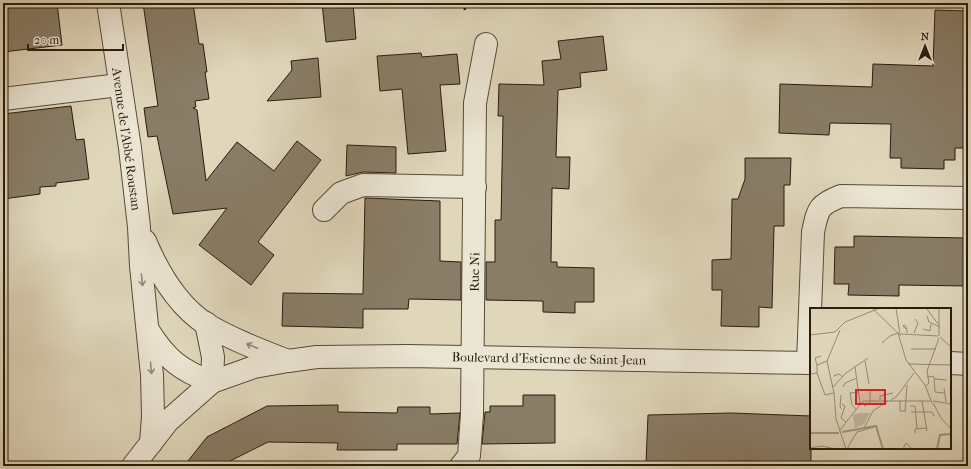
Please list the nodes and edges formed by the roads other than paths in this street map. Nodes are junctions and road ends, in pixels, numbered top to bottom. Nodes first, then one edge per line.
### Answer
1 (108, 3) edge
2 (486, 44) dead end
3 (120, 85) junction
4 (3, 99) edge
5 (475, 187) junction
6 (968, 198) edge
7 (324, 210) dead end
8 (139, 227) junction
9 (811, 308) edge
10 (206, 323) junction
11 (147, 330) junction
12 (474, 357) junction
13 (288, 361) junction
14 (810, 363) edge
15 (951, 363) edge
16 (968, 364) edge
17 (212, 382) junction
18 (151, 443) junction
19 (133, 466) edge
20 (462, 466) edge

1 - 3 street, Avenue de l'Abbé Roustan
2 - 5 street, Rue Ni
3 - 4 street
3 - 8 street, Avenue de l'Abbé Roustan
5 - 7 street
5 - 12 street, Rue Ni
6 - 9 street
8 - 10 street, Avenue de l'Abbé Roustan
8 -> 11 street, Avenue de l'Abbé Roustan
13 -> 10 street, Avenue de l'Abbé Roustan
10 - 17 street
11 - 17 street
11 -> 18 street, Avenue de l'Abbé Roustan
12 - 13 street, Boulevard d'Estienne de Saint-Jean
12 - 14 street, Boulevard d'Estienne de Saint-Jean
12 - 20 street, Rue Ni
13 - 17 street, Boulevard d'Estienne de Saint-Jean
15 - 16 street
17 - 18 street
18 - 19 street

